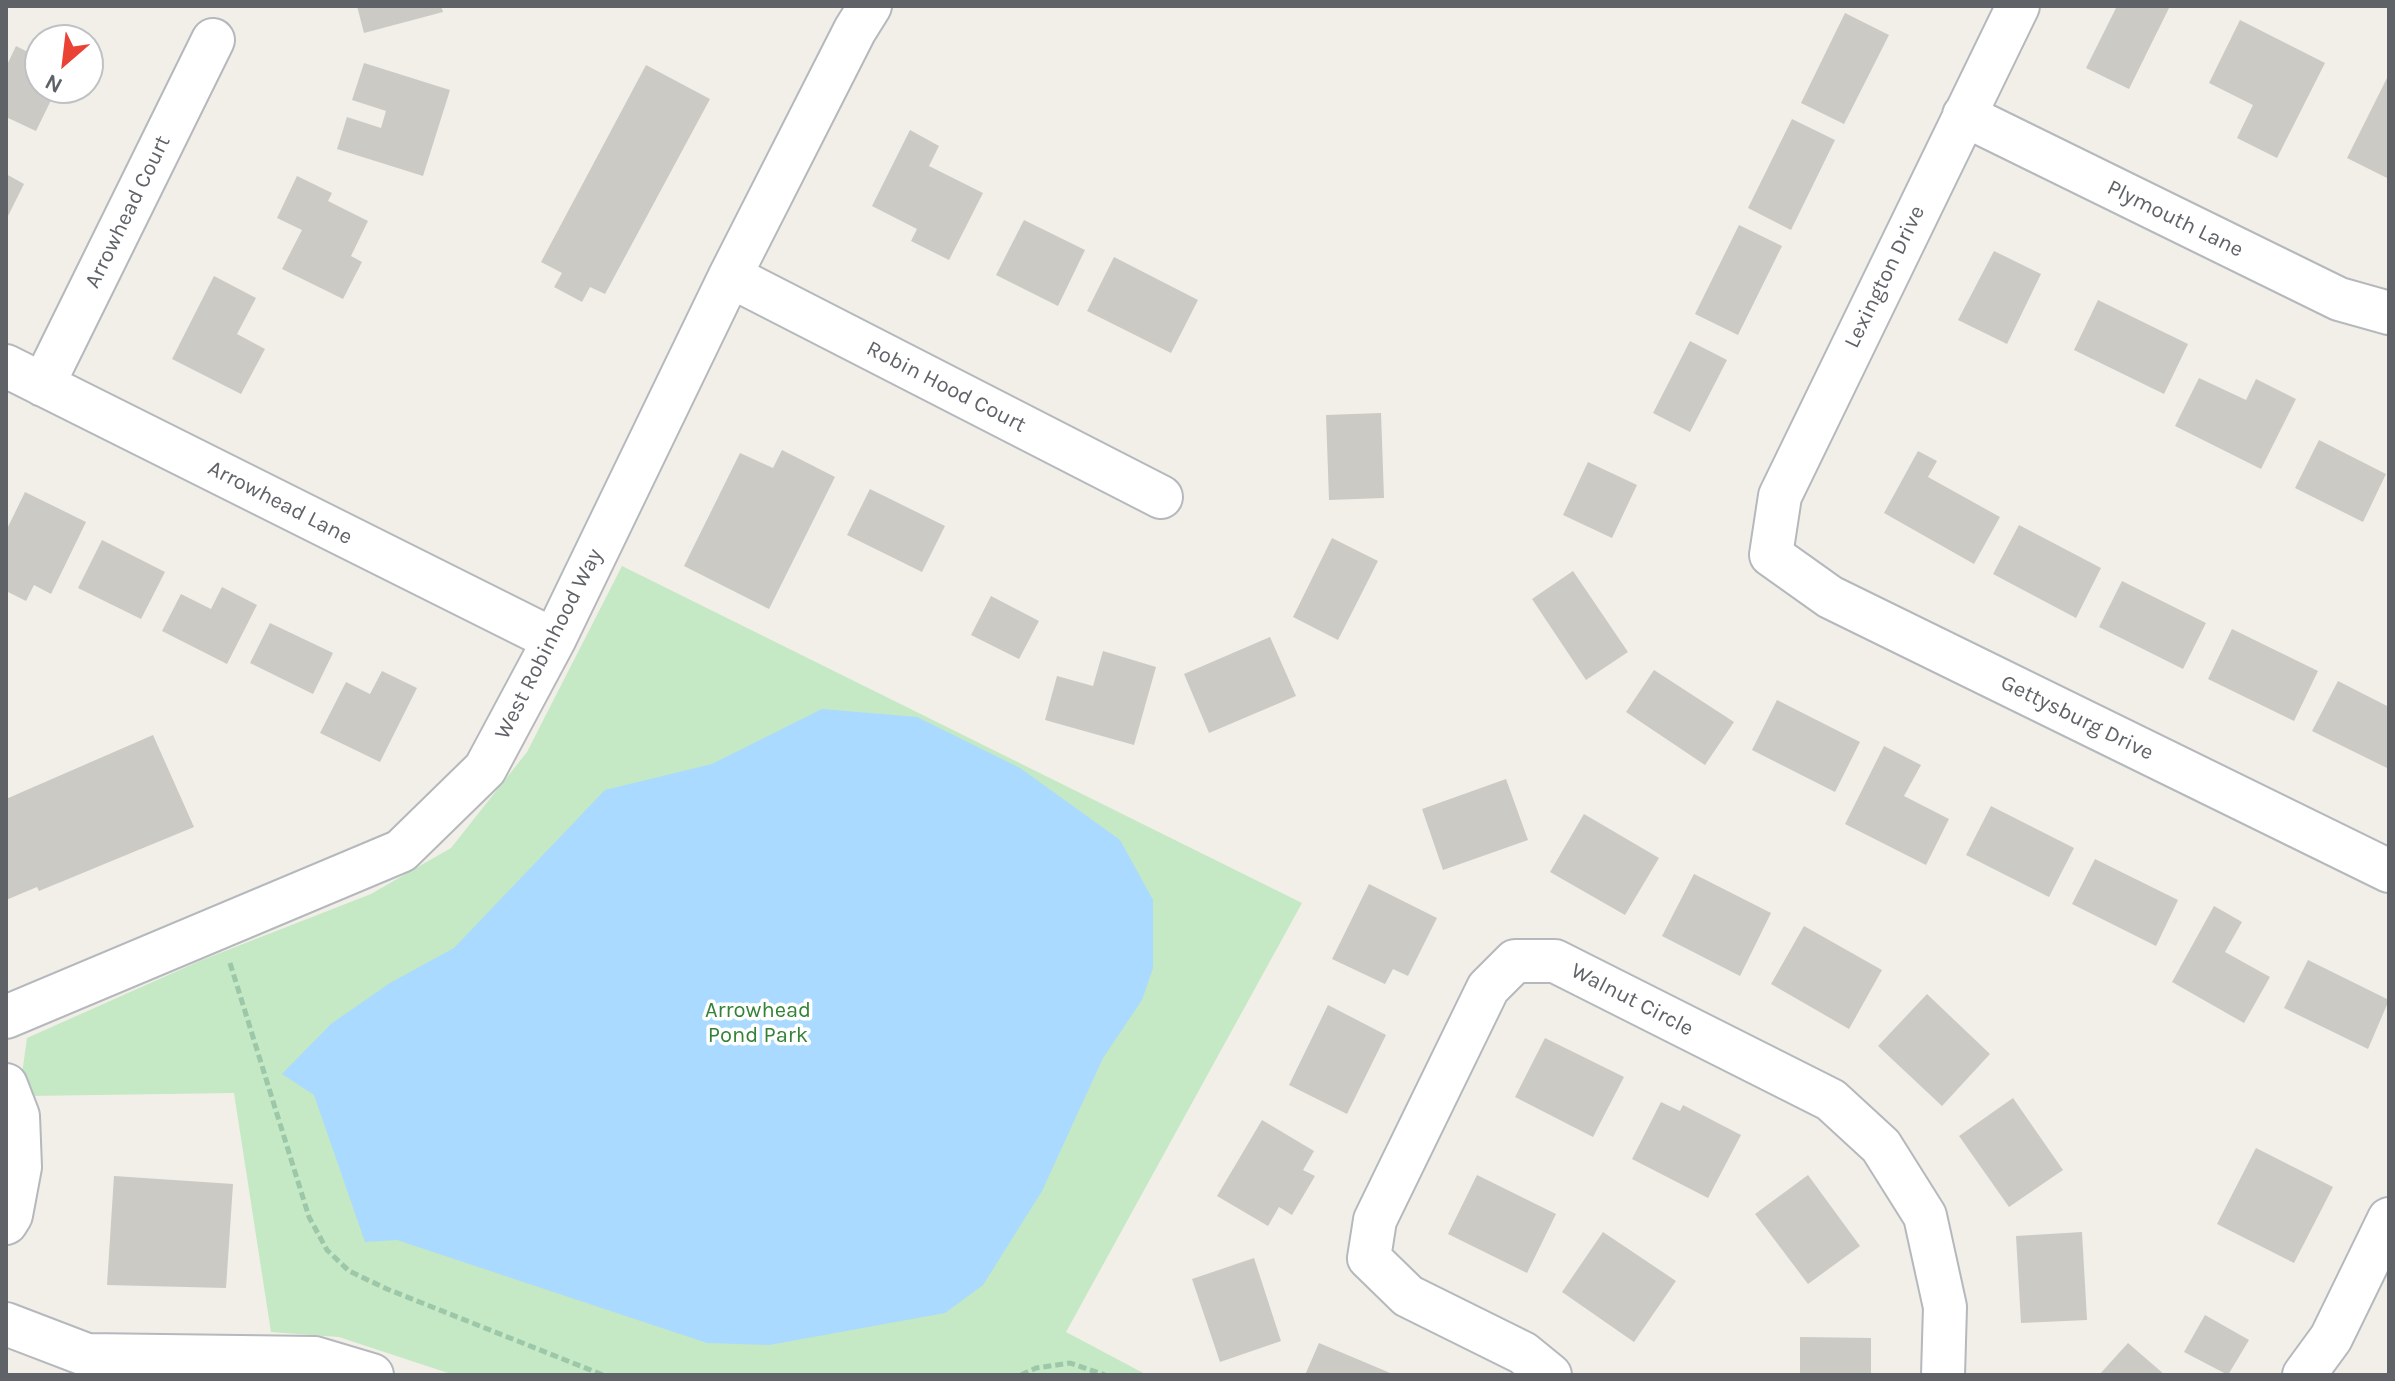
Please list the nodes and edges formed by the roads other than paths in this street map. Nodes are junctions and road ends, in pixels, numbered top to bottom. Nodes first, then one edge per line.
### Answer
1 (2018, 6) edge
2 (862, 18) edge
3 (213, 40) dead end
4 (1964, 115) junction
5 (730, 276) junction
6 (2389, 313) edge
7 (6, 366) edge
8 (43, 385) junction
9 (1161, 497) dead end
10 (1771, 555) joint
11 (554, 640) junction
12 (2389, 871) edge
13 (6, 1017) edge
14 (6, 1085) edge
15 (2389, 1219) edge
16 (6, 1223) edge
17 (6, 1324) edge
18 (372, 1375) edge
19 (1550, 1375) edge
20 (1943, 1375) edge
21 (2304, 1375) edge

1 - 4 street, Lexington Drive
2 - 5 street, West Robinhood Way
3 - 8 street, Arrowhead Court
4 - 6 street, Plymouth Lane
4 - 10 street, Lexington Drive
5 - 9 street, Robin Hood Court
5 - 11 street, West Robinhood Way
7 - 8 street, Arrowhead Lane
8 - 11 street, Arrowhead Lane
10 - 12 street, Gettysburg Drive
11 - 13 street, West Robinhood Way
14 - 16 street
15 - 21 street
17 - 18 street
19 - 20 street, Walnut Circle

